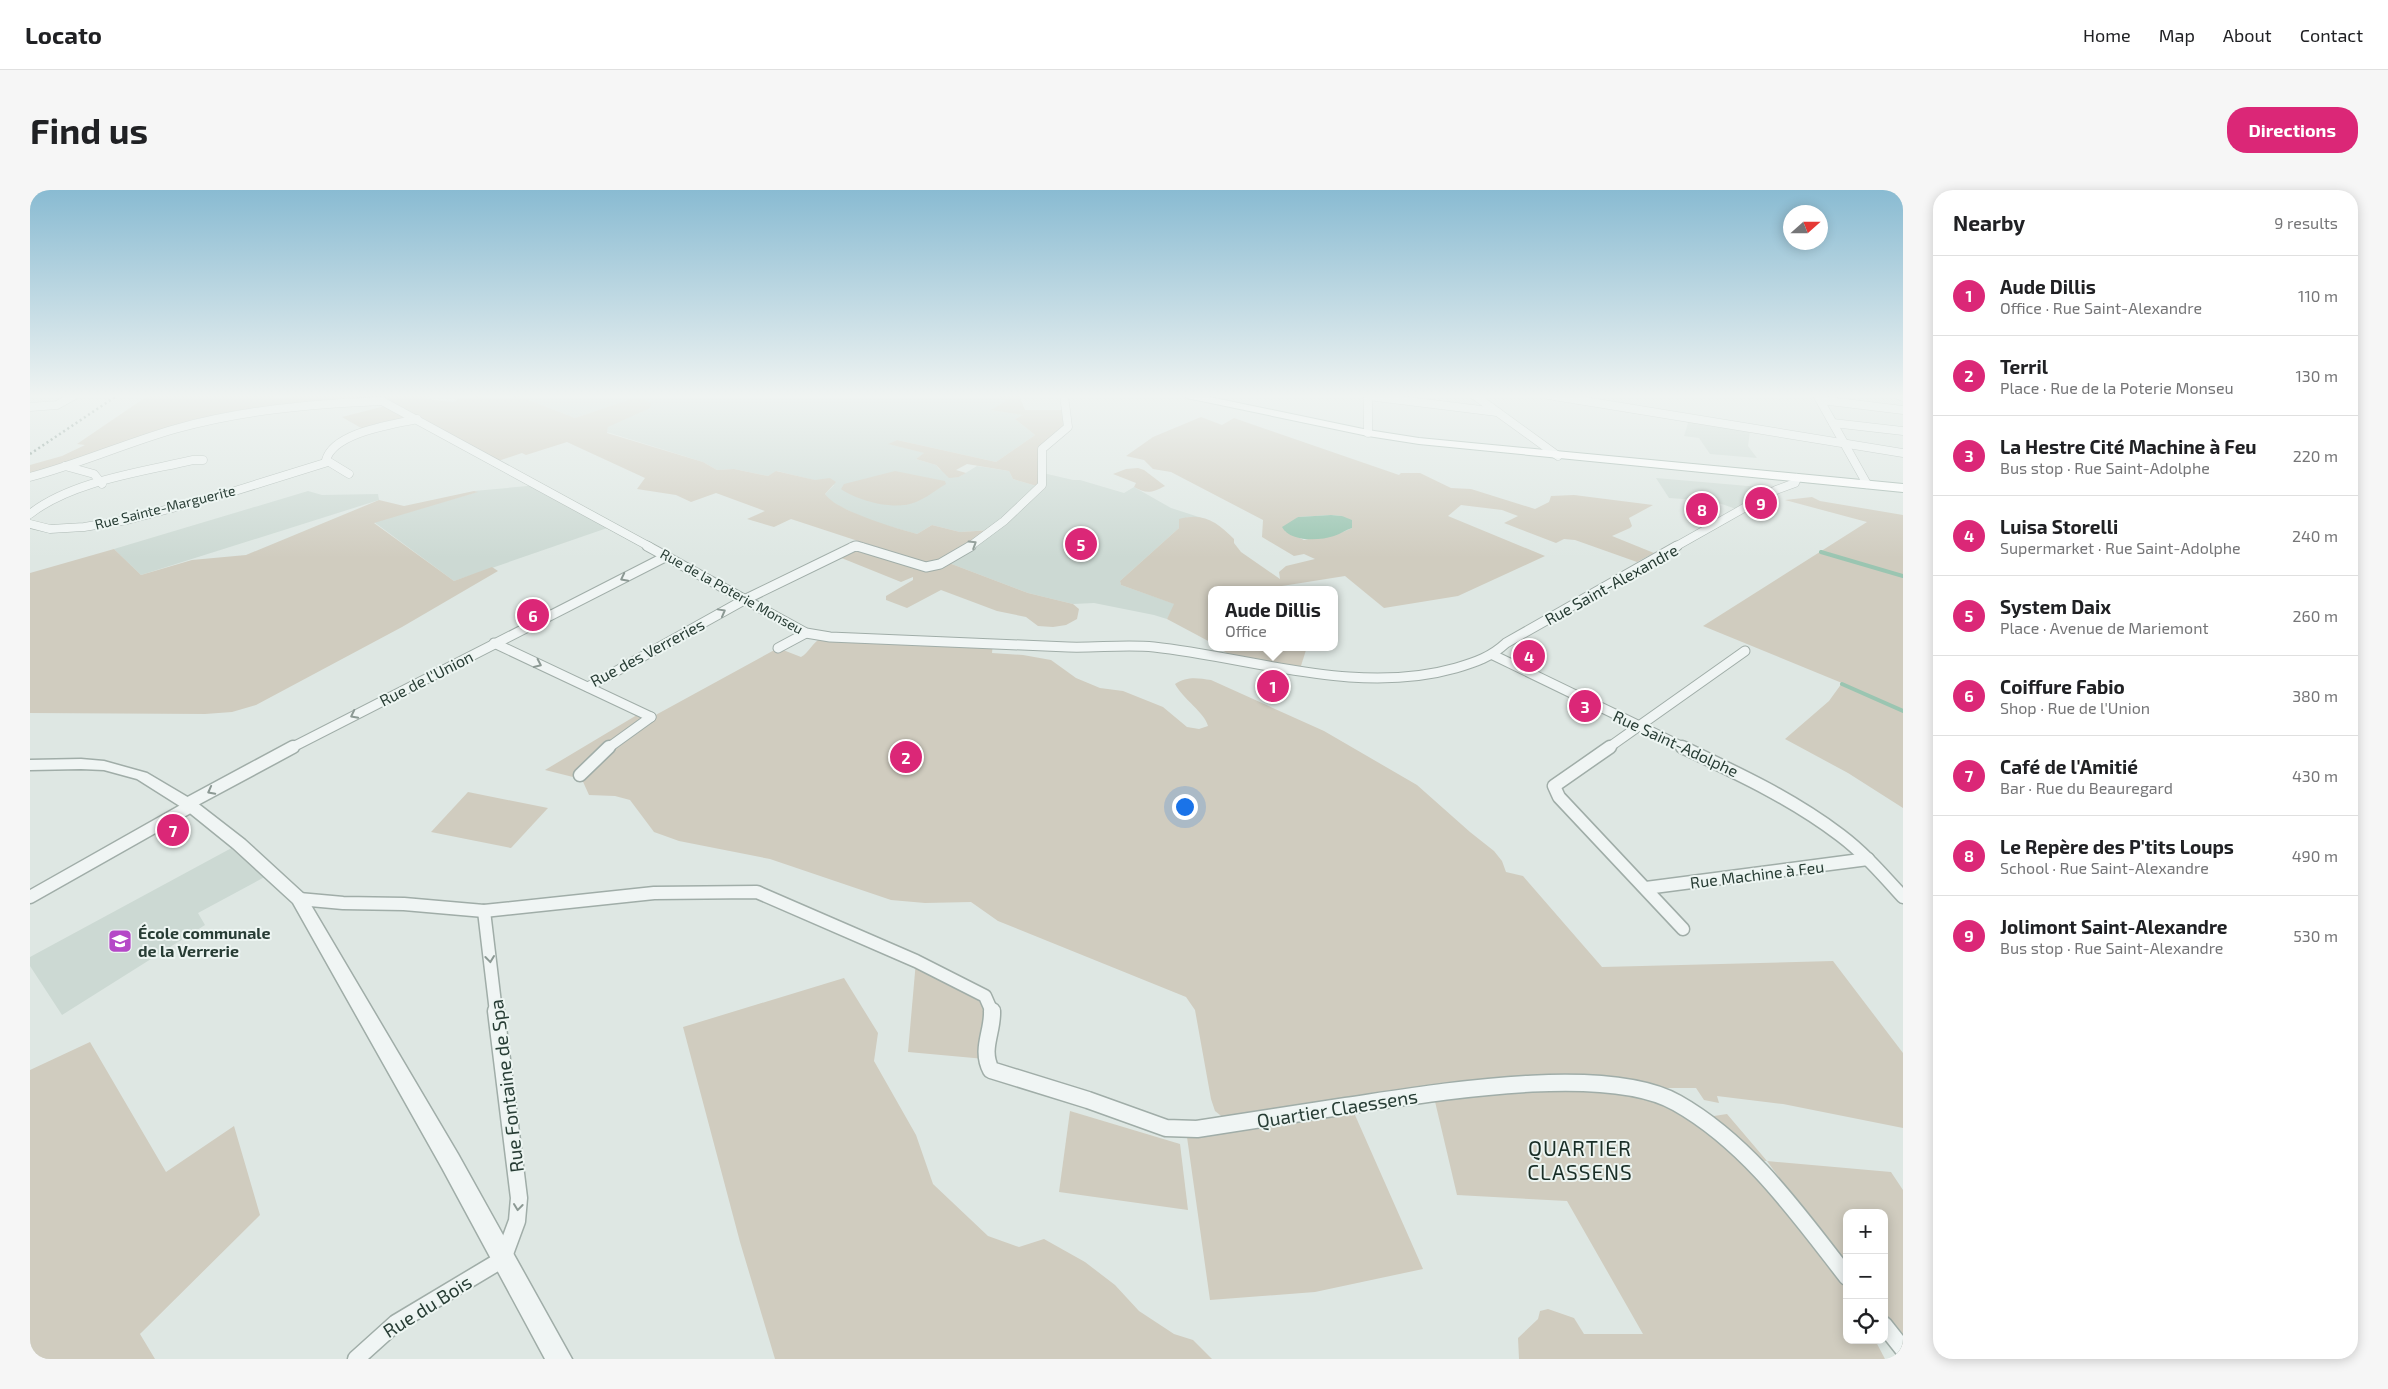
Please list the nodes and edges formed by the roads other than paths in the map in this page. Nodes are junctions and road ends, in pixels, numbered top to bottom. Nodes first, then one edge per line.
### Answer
1 (113, 450) edge
2 (328, 450) edge
3 (473, 450) edge
4 (1042, 450) edge
5 (1495, 450) edge
6 (1549, 450) edge
7 (1847, 450) edge
8 (1878, 450) edge
9 (1903, 453) edge
10 (1558, 456) junction
11 (204, 460) dead end
12 (328, 462) junction
13 (65, 466) junction
14 (349, 474) dead end
15 (1773, 476) junction
16 (30, 477) edge
17 (1797, 478) junction
18 (102, 484) junction
19 (1867, 484) junction
20 (1903, 488) edge
21 (1776, 490) junction
22 (30, 514) edge
23 (30, 524) edge
24 (667, 556) junction
25 (744, 600) junction
26 (806, 633) junction
27 (494, 643) junction
28 (1118, 646) joint
29 (778, 648) dead end
30 (1745, 651) dead end
31 (1493, 656) junction
32 (588, 687) junction
33 (1640, 726) junction
34 (30, 765) edge
35 (580, 775) dead end
36 (189, 805) junction
37 (1868, 859) junction
38 (1646, 888) junction
39 (30, 897) edge
40 (1903, 897) edge
41 (299, 899) junction
42 (484, 911) junction
43 (1684, 928) dead end
44 (503, 1259) junction
45 (1843, 1272) edge
46 (1888, 1330) edge
47 (1903, 1349) edge
48 (356, 1359) edge
49 (559, 1359) edge

1 - 13 street
2 - 12 street
3 - 24 street, Rue de la Poterie Monseu
25 -> 4 street, Rue des Verreries
5 - 10 main road
6 - 10 street
7 - 19 street
8 - 9 street
10 - 15 main road
11 - 18 street
12 - 14 street
12 - 23 street, Rue Sainte-Marguerite
13 - 16 street
13 - 18 street
15 - 17 main road
15 - 21 street
17 - 19 main road
17 - 21 street, Rue Saint-Alexandre
18 - 22 street
19 - 20 main road
21 - 31 street, Rue Saint-Alexandre
24 - 25 street, Rue de la Poterie Monseu
24 -> 27 street, Rue de l'Union
25 - 26 street, Rue de la Poterie Monseu
32 -> 25 street, Rue des Verreries
26 - 28 street, Rue de la Poterie Monseu
26 - 29 street
27 -> 32 street, Rue des Verreries
27 -> 36 street, Rue de l'Union
28 - 31 street, Rue Saint-Alexandre
30 - 33 street
31 - 33 street, Rue Saint-Adolphe
32 - 35 street
33 - 37 street, Rue Saint-Adolphe
33 - 38 street
34 - 36 street
36 - 39 street, Rue de l'Union
36 - 41 street
37 - 38 street, Rue Machine à Feu
37 - 40 street, Rue Saint-Adolphe
38 - 43 street
41 - 42 street, Quartier Claessens
41 - 44 street
42 -> 44 street, Rue Fontaine de Spa
42 - 45 street, Quartier Claessens
44 - 48 street, Rue du Bois
44 - 49 street
46 - 47 street

